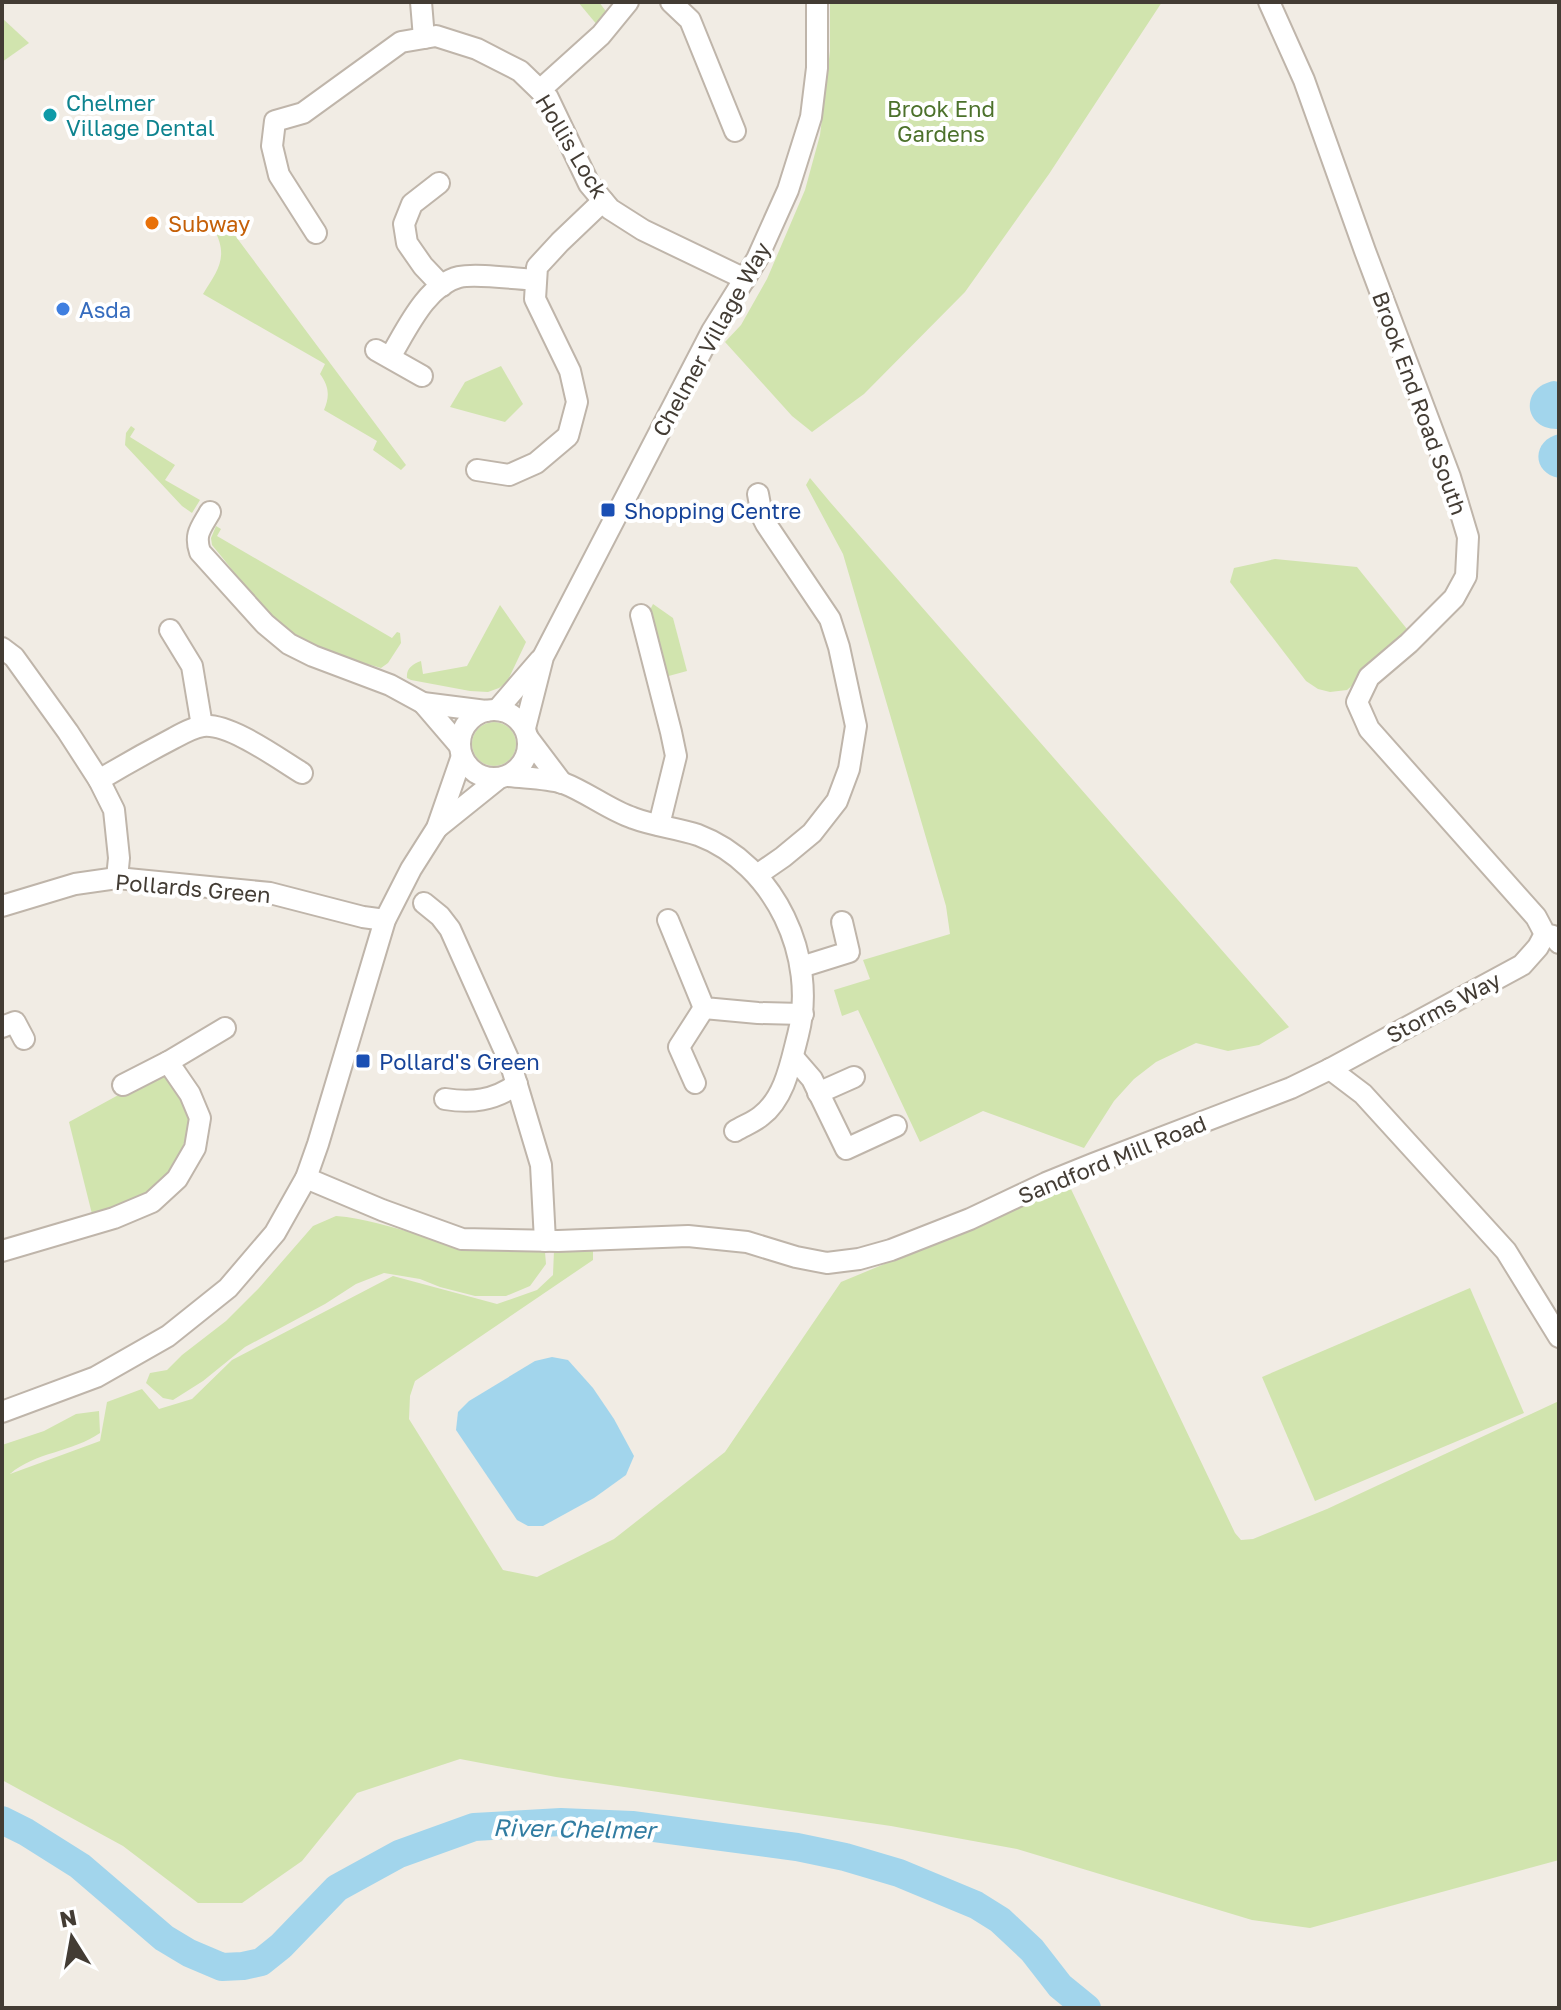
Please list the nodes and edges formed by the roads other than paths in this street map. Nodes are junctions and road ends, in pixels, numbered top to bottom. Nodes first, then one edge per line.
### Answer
1 (421, 2) edge
2 (628, 2) edge
3 (671, 2) edge
4 (817, 2) edge
5 (1269, 2) edge
6 (424, 38) junction
7 (540, 90) junction
8 (735, 131) dead end
9 (439, 183) dead end
10 (603, 201) junction
11 (316, 233) dead end
12 (745, 279) junction
13 (536, 280) junction
14 (442, 286) junction
15 (422, 376) dead end
16 (477, 470) dead end
17 (758, 494) dead end
18 (210, 512) dead end
19 (641, 615) dead end
20 (170, 630) dead end
21 (2, 648) edge
22 (543, 657) junction
23 (423, 703) junction
24 (491, 710) junction
25 (202, 726) junction
26 (526, 733) junction
27 (460, 750) junction
28 (302, 773) dead end
29 (503, 777) junction
30 (99, 780) junction
31 (562, 783) junction
32 (659, 825) junction
33 (437, 828) junction
34 (757, 875) junction
35 (117, 878) junction
36 (424, 903) dead end
37 (2, 906) edge
38 (385, 920) junction
39 (668, 920) dead end
40 (842, 922) dead end
41 (1552, 939) edge
42 (801, 967) junction
43 (704, 1008) junction
44 (803, 1014) junction
45 (2, 1027) edge
46 (225, 1028) dead end
47 (24, 1039) dead end
48 (793, 1057) junction
49 (168, 1062) junction
50 (1330, 1069) junction
51 (854, 1077) dead end
52 (695, 1083) dead end
53 (517, 1084) junction
54 (123, 1085) dead end
55 (818, 1093) junction
56 (445, 1099) dead end
57 (896, 1126) dead end
58 (735, 1131) dead end
59 (306, 1178) junction
60 (545, 1241) junction
61 (2, 1251) edge
62 (1559, 1337) edge
63 (2, 1412) edge

1 - 6 street
2 - 7 street
3 - 8 street
4 - 12 street, Chelmer Village Way
5 - 41 street, Brook End Road South
6 - 7 street, Hollis Lock
6 - 11 street
7 - 10 street, Hollis Lock
9 - 14 street
10 - 12 street, Hollis Lock
10 - 13 street
12 - 22 street, Chelmer Village Way
13 - 14 street
13 - 16 street
14 - 15 street
17 - 34 street
18 - 23 street
19 - 32 street
20 - 25 street
21 - 30 street
22 - 24 street, Chelmer Village Way
22 - 26 street, Chelmer Village Way
23 - 24 street
23 - 27 street
24 - 26 street
24 - 27 street, Chelmer Village Way
25 - 28 street
25 - 30 street
26 - 29 street, Chelmer Village Way
26 - 31 street
27 - 29 street
27 - 33 street, Chelmer Village Way
29 - 31 street
29 - 33 street, Chelmer Village Way
30 - 35 street
31 - 32 street
32 - 34 street
33 - 38 street, Chelmer Village Way
34 - 42 street
35 - 37 street, Pollards Green
35 - 38 street, Pollards Green
36 - 53 street
38 - 59 street, Chelmer Village Way
39 - 43 street
40 - 42 street
41 - 50 street, Storms Way
42 - 44 street
43 - 44 street
43 - 52 street
44 - 48 street
45 - 47 street
46 - 49 street
48 - 55 street
48 - 58 street
49 - 54 street
49 - 61 street
50 - 60 street, Sandford Mill Road
50 - 62 street
51 - 55 street
53 - 56 street
53 - 60 street
55 - 57 street
59 - 60 street, Sandford Mill Road
59 - 63 street, Chelmer Village Way

